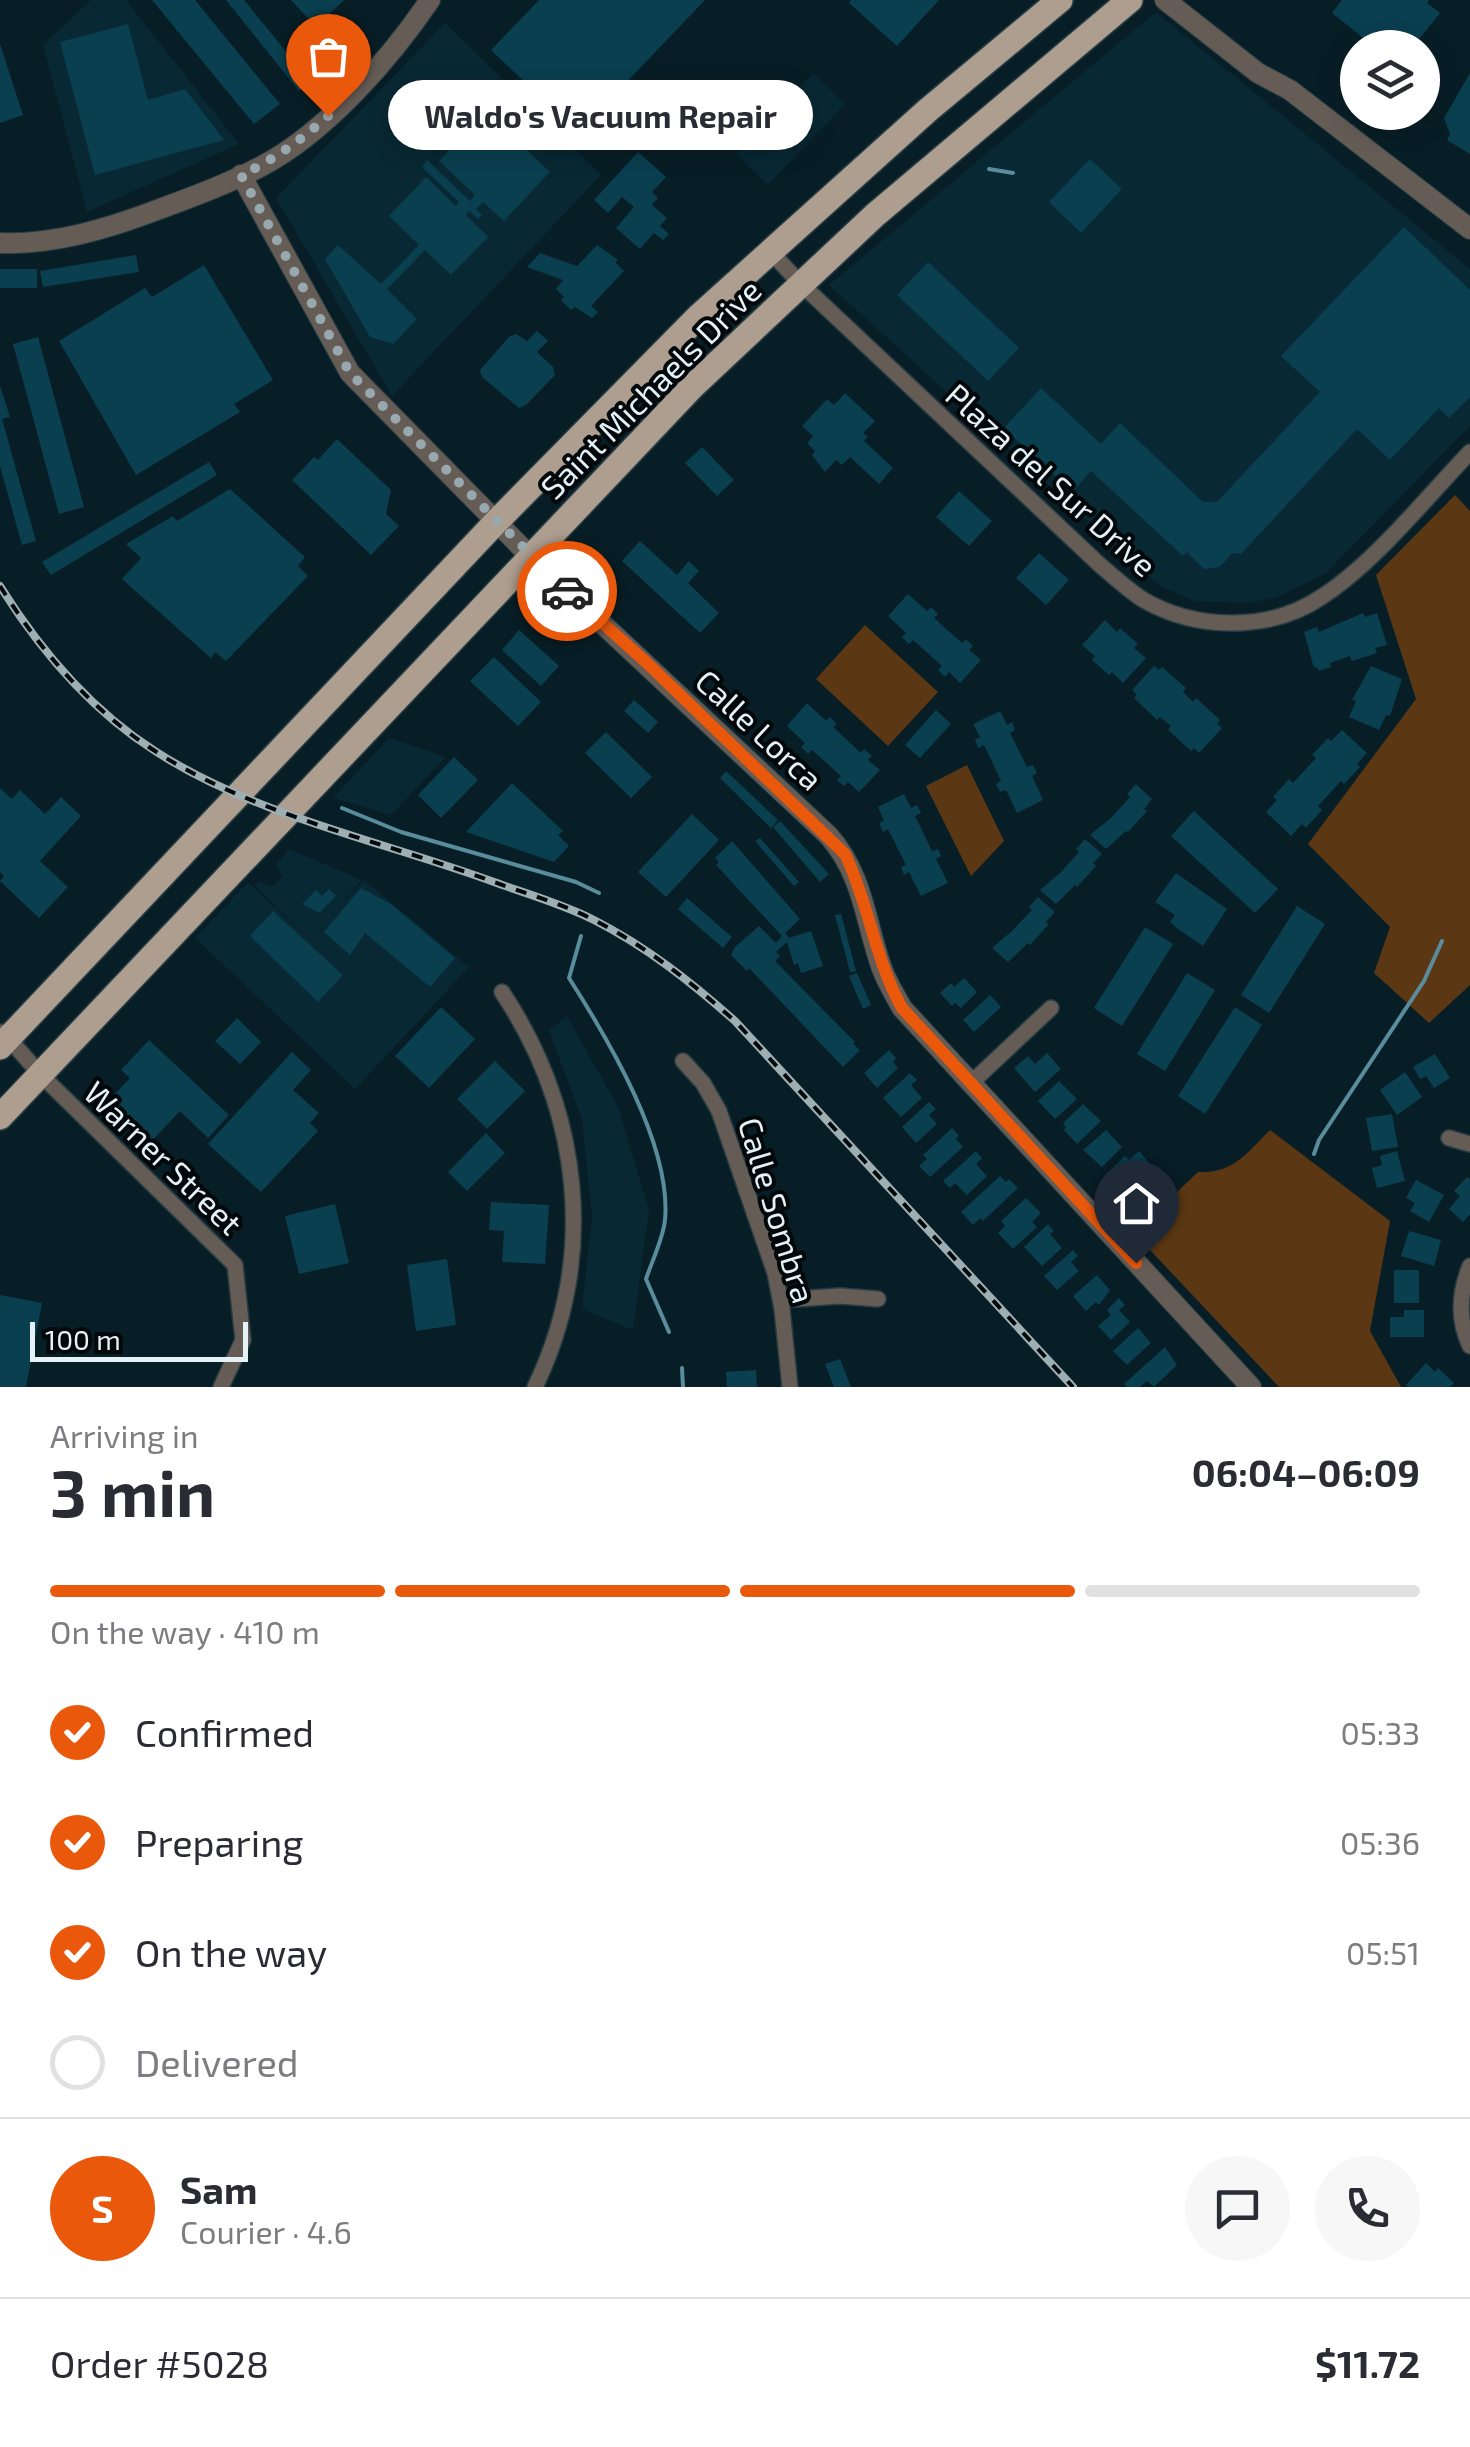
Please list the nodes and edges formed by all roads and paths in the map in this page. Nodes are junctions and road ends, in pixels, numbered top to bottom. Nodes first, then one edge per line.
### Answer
1 (430, 0) edge
2 (1060, 0) edge
3 (1130, 0) edge
4 (1164, 0) edge
5 (241, 175) junction
6 (1470, 229) edge
7 (0, 243) edge
8 (769, 250) junction
9 (800, 284) junction
10 (1470, 452) edge
11 (496, 522) junction
12 (531, 557) junction
13 (502, 992) dead end
14 (1052, 1008) dead end
15 (3, 1038) edge
16 (683, 1061) dead end
17 (40, 1074) junction
18 (970, 1084) junction
19 (0, 1117) edge
20 (1450, 1138) dead end
21 (1470, 1144) edge
22 (1470, 1266) edge
23 (878, 1299) dead end
24 (781, 1300) junction
25 (1470, 1346) edge
26 (221, 1387) edge
27 (535, 1387) edge
28 (790, 1387) edge
29 (1251, 1387) edge

1 - 5 street
2 - 8 main road, Saint Michaels Drive
3 - 9 main road, Saint Michaels Drive
4 - 6 street
5 - 7 street
5 - 11 street, Calle Lorca
8 - 9 street, Plaza del Sur Drive
8 - 11 main road, Saint Michaels Drive
9 - 10 street, Plaza del Sur Drive
9 - 12 main road, Saint Michaels Drive
11 - 12 street, Calle Lorca
11 - 15 main road, Saint Michaels Drive
12 - 17 main road, Saint Michaels Drive
12 - 18 street, Calle Lorca
13 - 27 street
14 - 18 street
15 - 17 street, Warner Street
16 - 24 street, Calle Sombra
17 - 19 main road, Saint Michaels Drive
17 - 26 street, Warner Street
18 - 29 street, Calle Lorca
20 - 21 street
22 - 25 street
23 - 24 street
24 - 28 street, Calle Sombra

